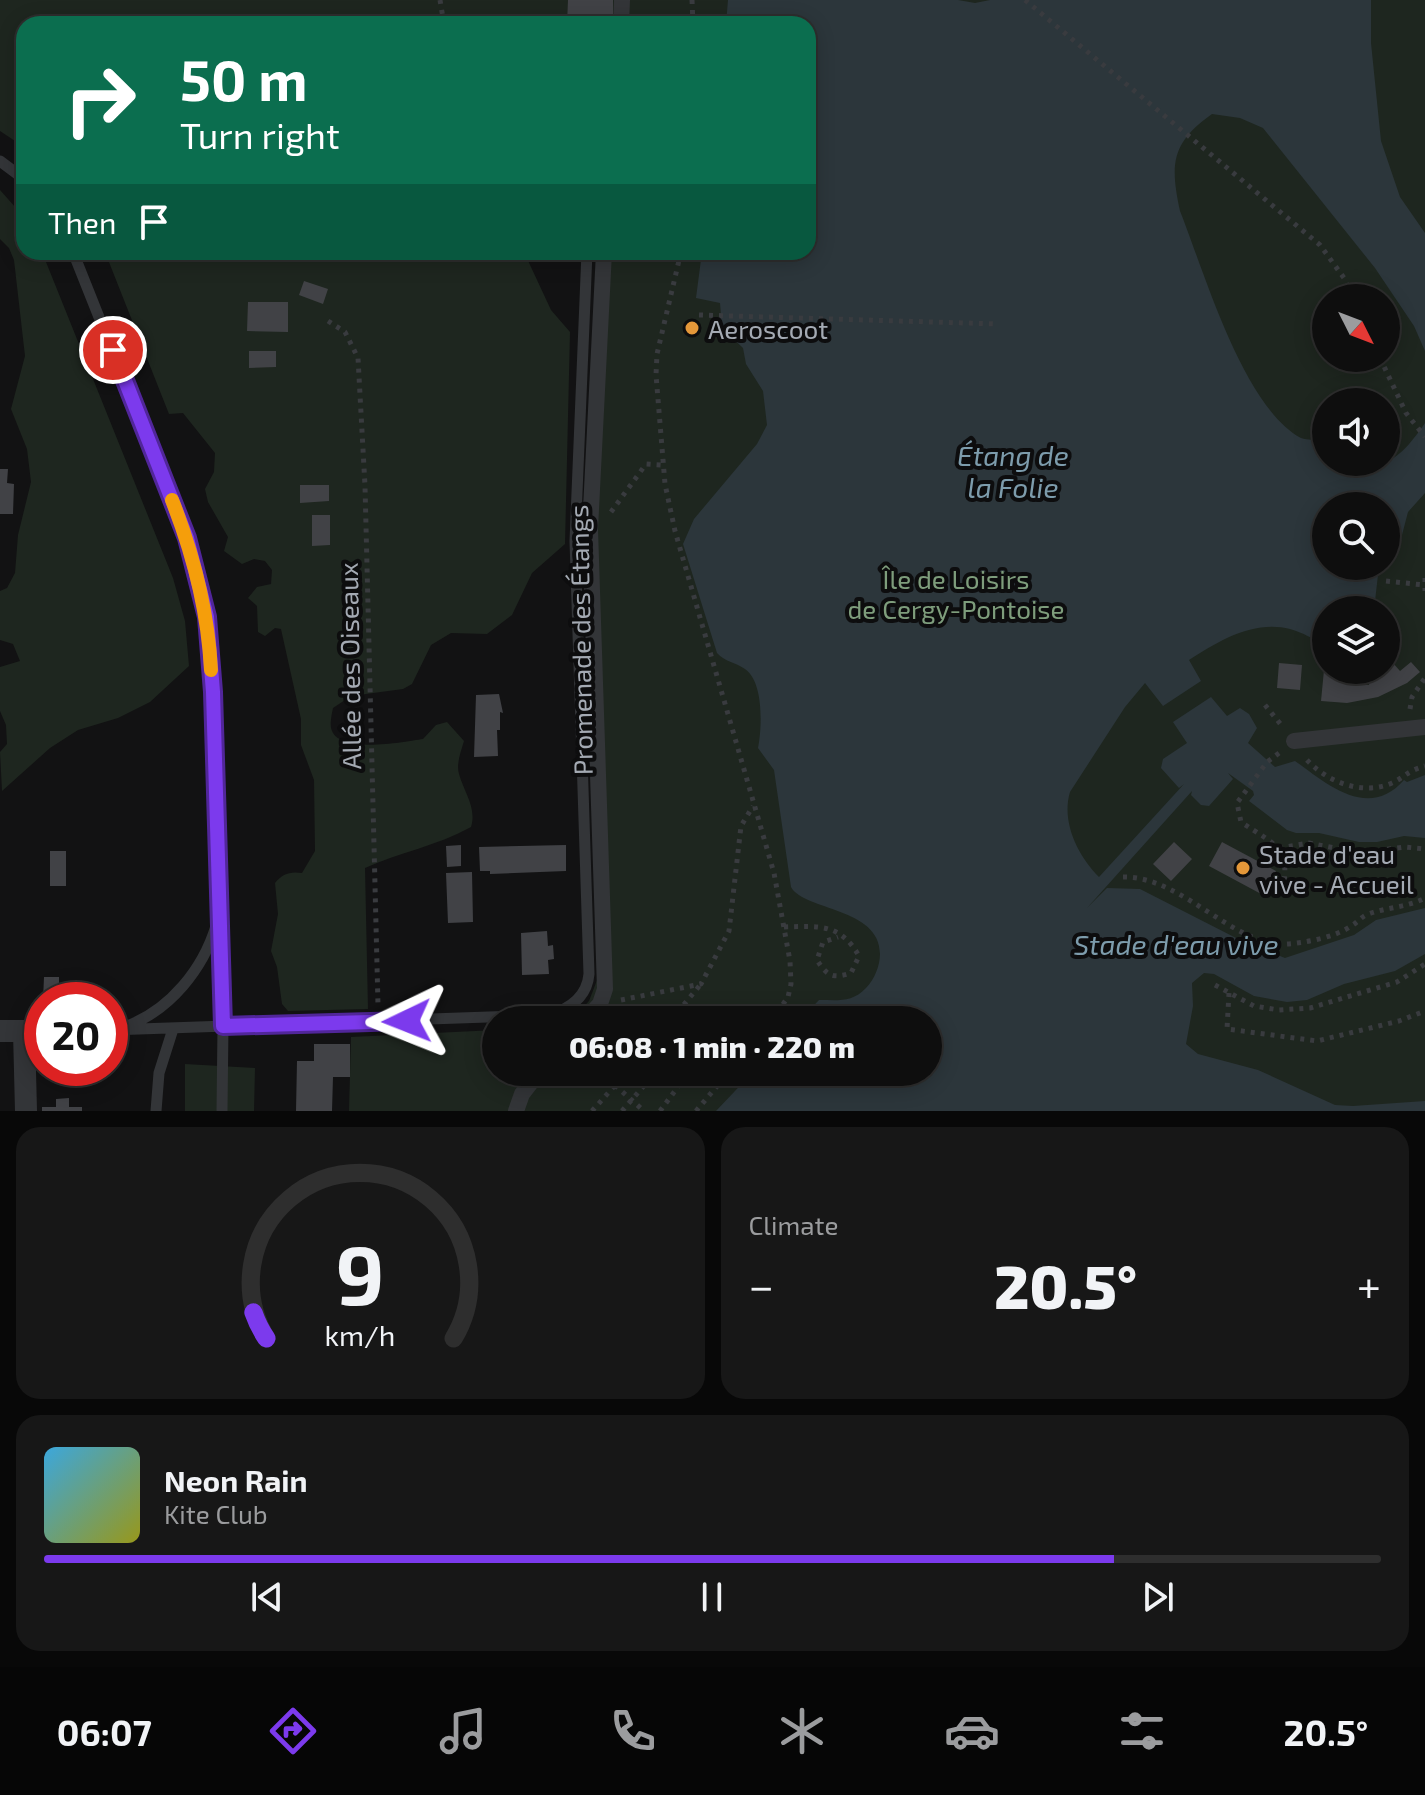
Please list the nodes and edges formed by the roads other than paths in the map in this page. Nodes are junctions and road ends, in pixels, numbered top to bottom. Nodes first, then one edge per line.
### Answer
1 (76, 260) edge
2 (587, 260) edge
3 (604, 260) edge
4 (1425, 727) edge
5 (1294, 741) road end
6 (219, 914) junction
7 (598, 1006) edge
8 (128, 1025) edge
9 (223, 1026) junction
10 (173, 1029) junction
11 (128, 1030) edge
12 (0, 1031) edge
13 (528, 1086) edge
14 (26, 1111) edge
15 (156, 1111) edge
16 (222, 1111) edge
17 (516, 1111) edge

1 - 6 lane
2 - 9 lane, Promenade des Étangs
3 - 7 street, Promenade des Étangs
4 - 5 street
6 - 8 lane
6 - 9 lane
9 - 10 lane
9 - 16 lane
10 - 11 lane
10 - 15 lane
12 - 14 street
13 - 17 street

